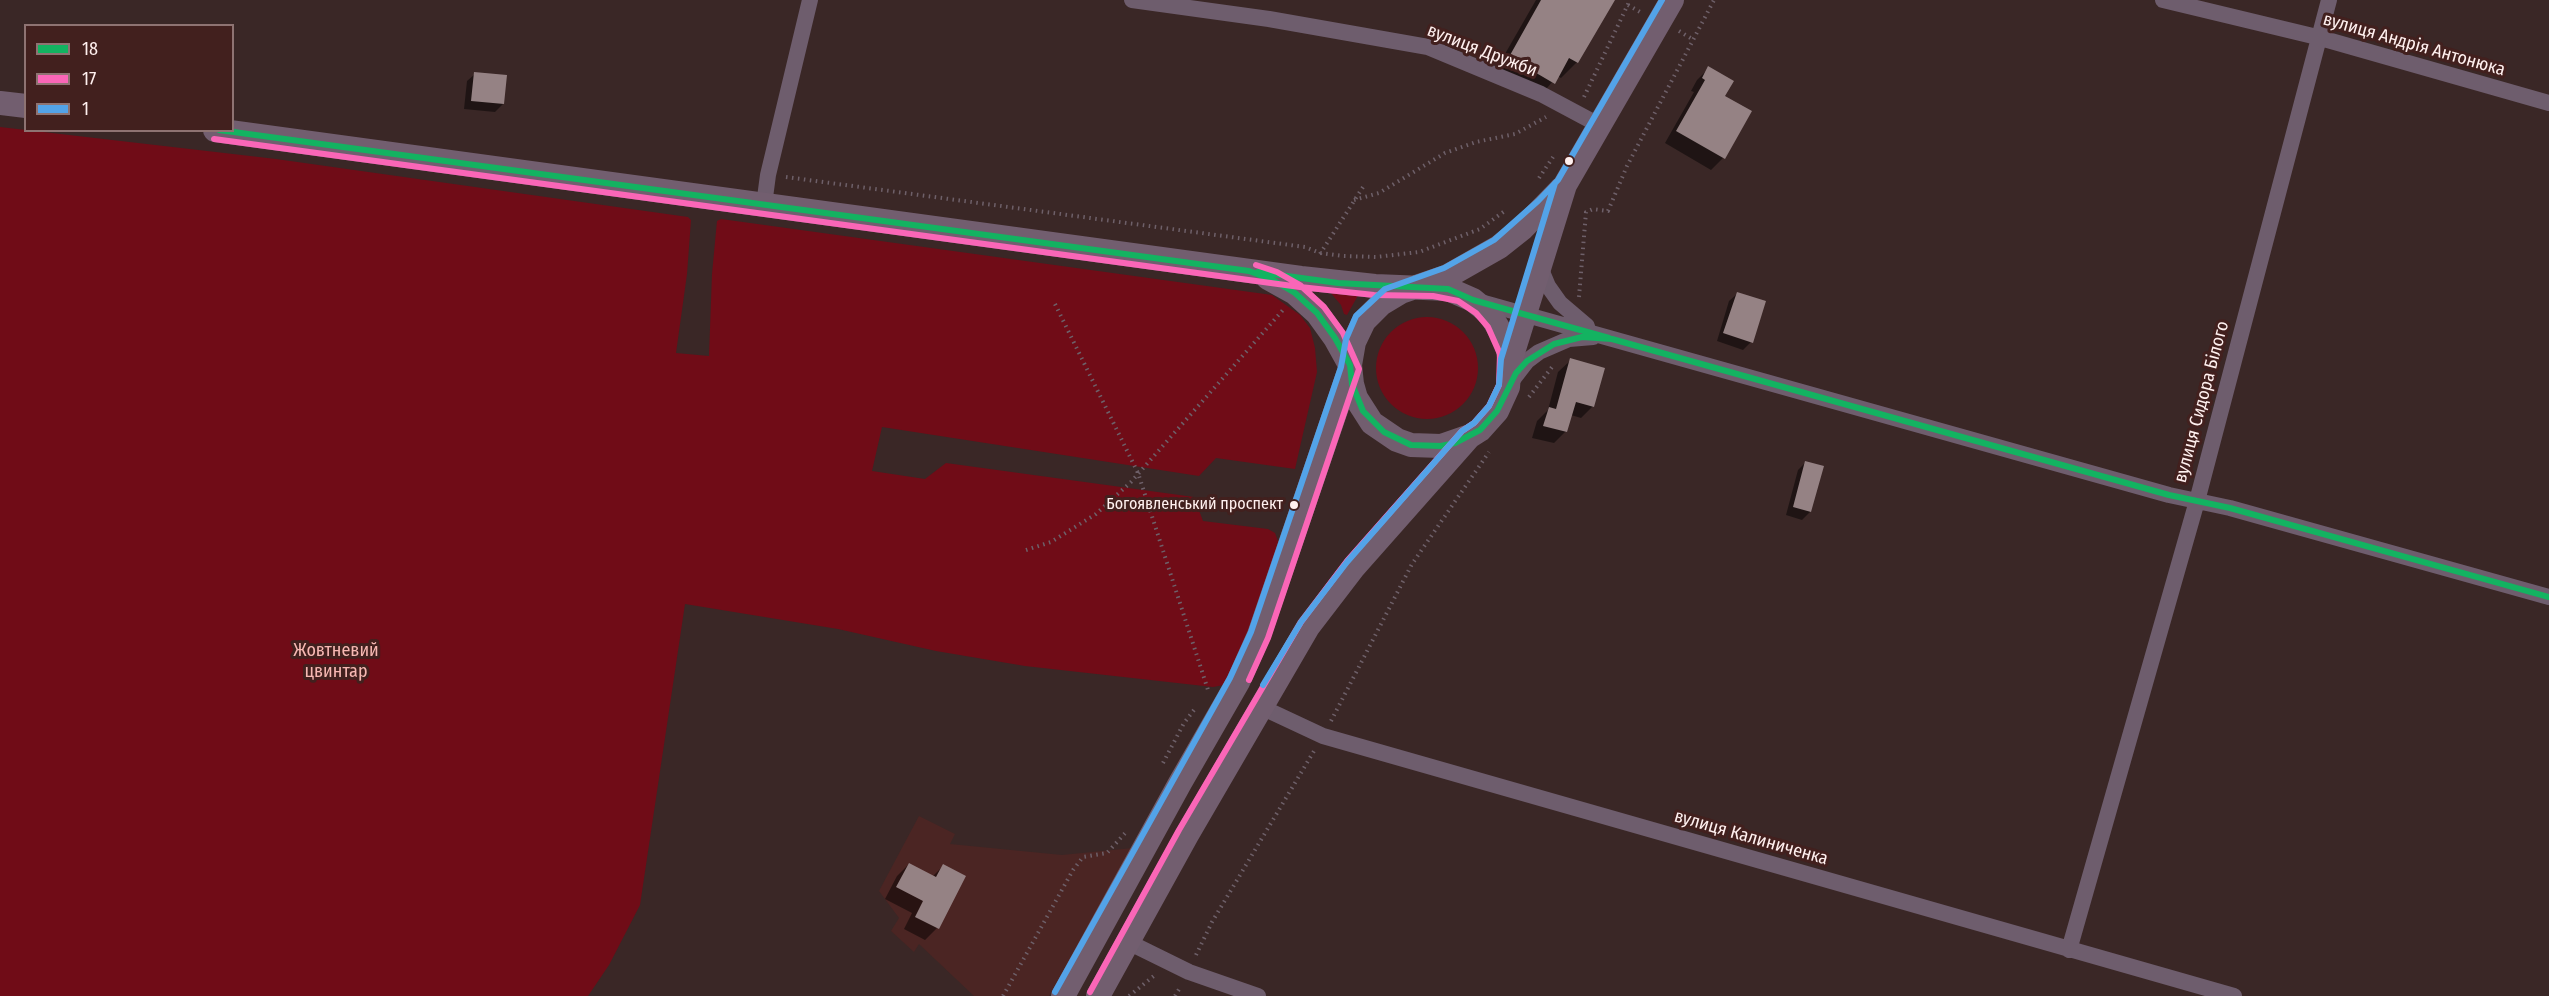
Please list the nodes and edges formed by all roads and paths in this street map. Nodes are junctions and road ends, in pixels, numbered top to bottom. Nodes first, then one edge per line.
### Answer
1 (810, 0) edge
2 (1132, 0) edge
3 (1630, 0) edge
4 (1672, 0) edge
5 (1714, 0) edge
6 (2163, 0) edge
7 (2329, 0) edge
8 (2317, 37) junction
9 (0, 103) edge
10 (2549, 103) edge
11 (24, 106) edge
12 (1577, 113) junction
13 (1599, 125) junction
14 (230, 132) edge
15 (1559, 149) dead end
16 (768, 175) junction
17 (1565, 185) junction
18 (1363, 187) dead end
19 (1532, 188) dead end
20 (1354, 200) junction
21 (764, 205) junction
22 (1509, 208) dead end
23 (1320, 253) junction
24 (1540, 267) junction
25 (1298, 286) junction
26 (1420, 287) junction
27 (1473, 300) junction
28 (1055, 304) dead end
29 (1526, 313) junction
30 (1575, 318) junction
31 (1569, 339) junction
32 (1612, 339) junction
33 (1510, 362) junction
34 (1350, 367) junction
35 (1517, 394) junction
36 (1469, 437) junction
37 (1492, 447) dead end
38 (1138, 473) junction
39 (2196, 501) junction
40 (1026, 550) dead end
41 (2549, 597) edge
42 (1209, 692) dead end
43 (1261, 707) junction
44 (1196, 708) dead end
45 (1323, 736) junction
46 (1159, 772) dead end
47 (1128, 830) dead end
48 (1128, 942) junction
49 (2069, 950) junction
50 (1189, 972) junction
51 (1003, 996) edge
52 (1063, 996) edge
53 (1098, 996) edge
54 (1258, 996) edge
55 (2234, 996) edge

1 - 16 street
2 - 12 street, вулиця Дружби
3 - 12 path
4 - 13 main road
5 - 30 path
6 - 8 street, вулиця Андрія Антонюка
7 - 8 street, вулиця Сидора Білого
8 - 10 street, вулиця Андрія Антонюка
8 - 39 street, вулиця Сидора Білого
9 - 11 main road
12 - 13 street, вулиця Дружби
12 - 20 path
13 - 17 main road
14 - 21 main road
15 - 19 path
16 - 21 street
16 - 23 path
17 - 24 main road
17 - 26 main road
18 - 20 path
20 - 23 path
21 - 25 main road
22 - 23 path
23 - 25 path
24 - 29 main road
24 - 30 street
25 - 26 main road
25 - 34 main road
25 - 38 path
26 - 27 main road
26 - 34 main road
27 - 29 street
27 - 33 main road
28 - 38 path
29 - 32 street
29 - 33 main road
30 - 32 street
31 - 32 street
31 - 35 path
31 - 35 street
32 - 39 street
33 - 35 main road
34 - 36 main road
34 - 52 main road
35 - 36 main road
36 - 43 main road
37 - 45 path
38 - 40 path
38 - 42 path
39 - 41 street
39 - 49 street, вулиця Сидора Білого
43 - 45 street, вулиця Калиниченка
43 - 48 main road
44 - 46 path
45 - 49 street, вулиця Калиниченка
45 - 50 path
47 - 51 path
48 - 50 street
48 - 53 main road
49 - 55 street, вулиця Калиниченка
50 - 54 street

